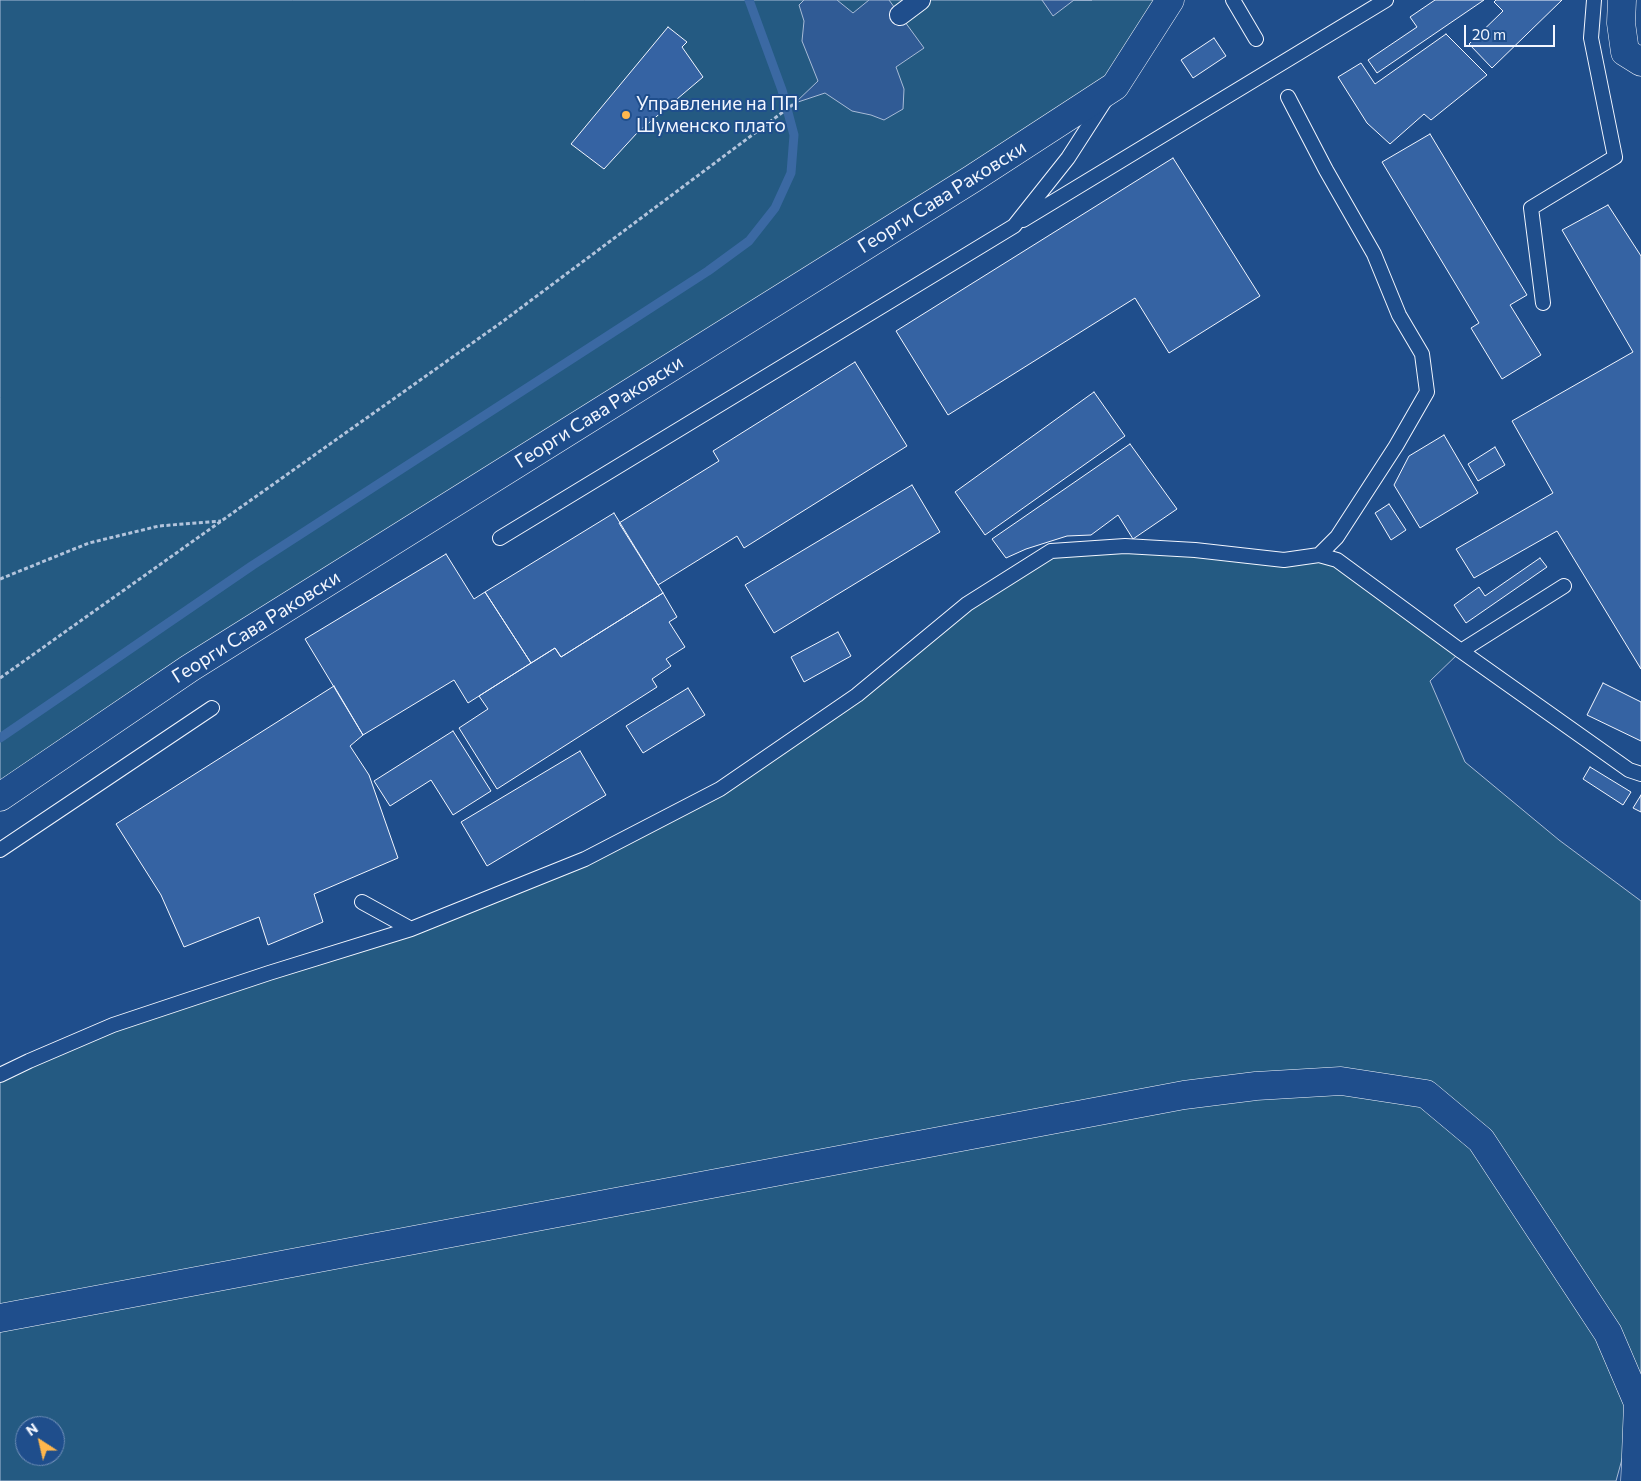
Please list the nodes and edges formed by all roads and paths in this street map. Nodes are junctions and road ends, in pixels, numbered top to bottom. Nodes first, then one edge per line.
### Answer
1 (920, 0) edge
2 (1170, 0) edge
3 (1233, 0) edge
4 (1386, 0) edge
5 (1594, 0) edge
6 (1622, 0) edge
7 (900, 15) dead end
8 (1256, 39) dead end
9 (1639, 62) edge
10 (1115, 86) junction
11 (1288, 97) dead end
12 (795, 103) dead end
13 (1014, 226) junction
14 (1543, 302) dead end
15 (221, 521) junction
16 (500, 538) dead end
17 (1319, 555) junction
18 (0, 579) edge
19 (1564, 586) dead end
20 (1461, 651) junction
21 (0, 678) edge
22 (212, 708) dead end
23 (1641, 774) edge
24 (0, 797) edge
25 (0, 850) edge
26 (362, 902) dead end
27 (411, 929) junction
28 (0, 1075) edge
29 (0, 1318) edge
30 (1635, 1481) edge

1 - 7 street
2 - 10 street, Георги Сава Раковски
3 - 8 lane
4 - 13 lane
5 - 14 lane
6 - 9 street
10 - 13 lane
10 - 24 street, Георги Сава Раковски
11 - 17 lane
12 - 15 path
13 - 16 lane
15 - 18 path
15 - 21 path
17 - 20 lane
17 - 27 lane
19 - 20 lane
20 - 23 lane
22 - 25 lane
26 - 27 lane
27 - 28 lane
29 - 30 street

